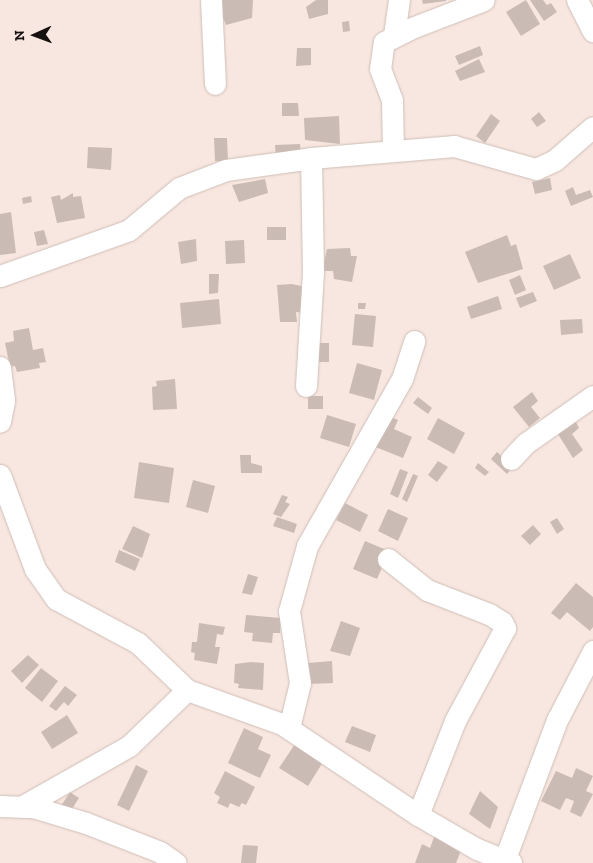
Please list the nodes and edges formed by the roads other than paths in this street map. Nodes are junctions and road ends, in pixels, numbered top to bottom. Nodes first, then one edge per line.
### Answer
1 (211, 0) edge
2 (398, 0) edge
3 (484, 0) edge
4 (577, 0) edge
5 (593, 30) edge
6 (394, 35) junction
7 (215, 84) dead end
8 (593, 127) edge
9 (393, 149) junction
10 (311, 158) junction
11 (0, 276) edge
12 (414, 341) dead end
13 (0, 367) edge
14 (306, 386) dead end
15 (593, 396) edge
16 (0, 422) edge
17 (511, 459) dead end
18 (0, 475) edge
19 (388, 559) dead end
20 (593, 651) edge
21 (187, 690) junction
22 (289, 728) junction
23 (0, 806) edge
24 (23, 806) junction
25 (418, 815) junction
26 (507, 862) edge
27 (176, 863) edge

1 - 7 street
2 - 6 street
3 - 6 street
4 - 5 street
6 - 9 street
8 - 9 street
9 - 10 street
10 - 11 street
10 - 14 street
12 - 22 street
13 - 16 street
15 - 17 street
18 - 21 street
19 - 25 street
20 - 26 street
21 - 22 street
21 - 24 street
22 - 25 street
23 - 24 street
24 - 27 street
25 - 26 street

